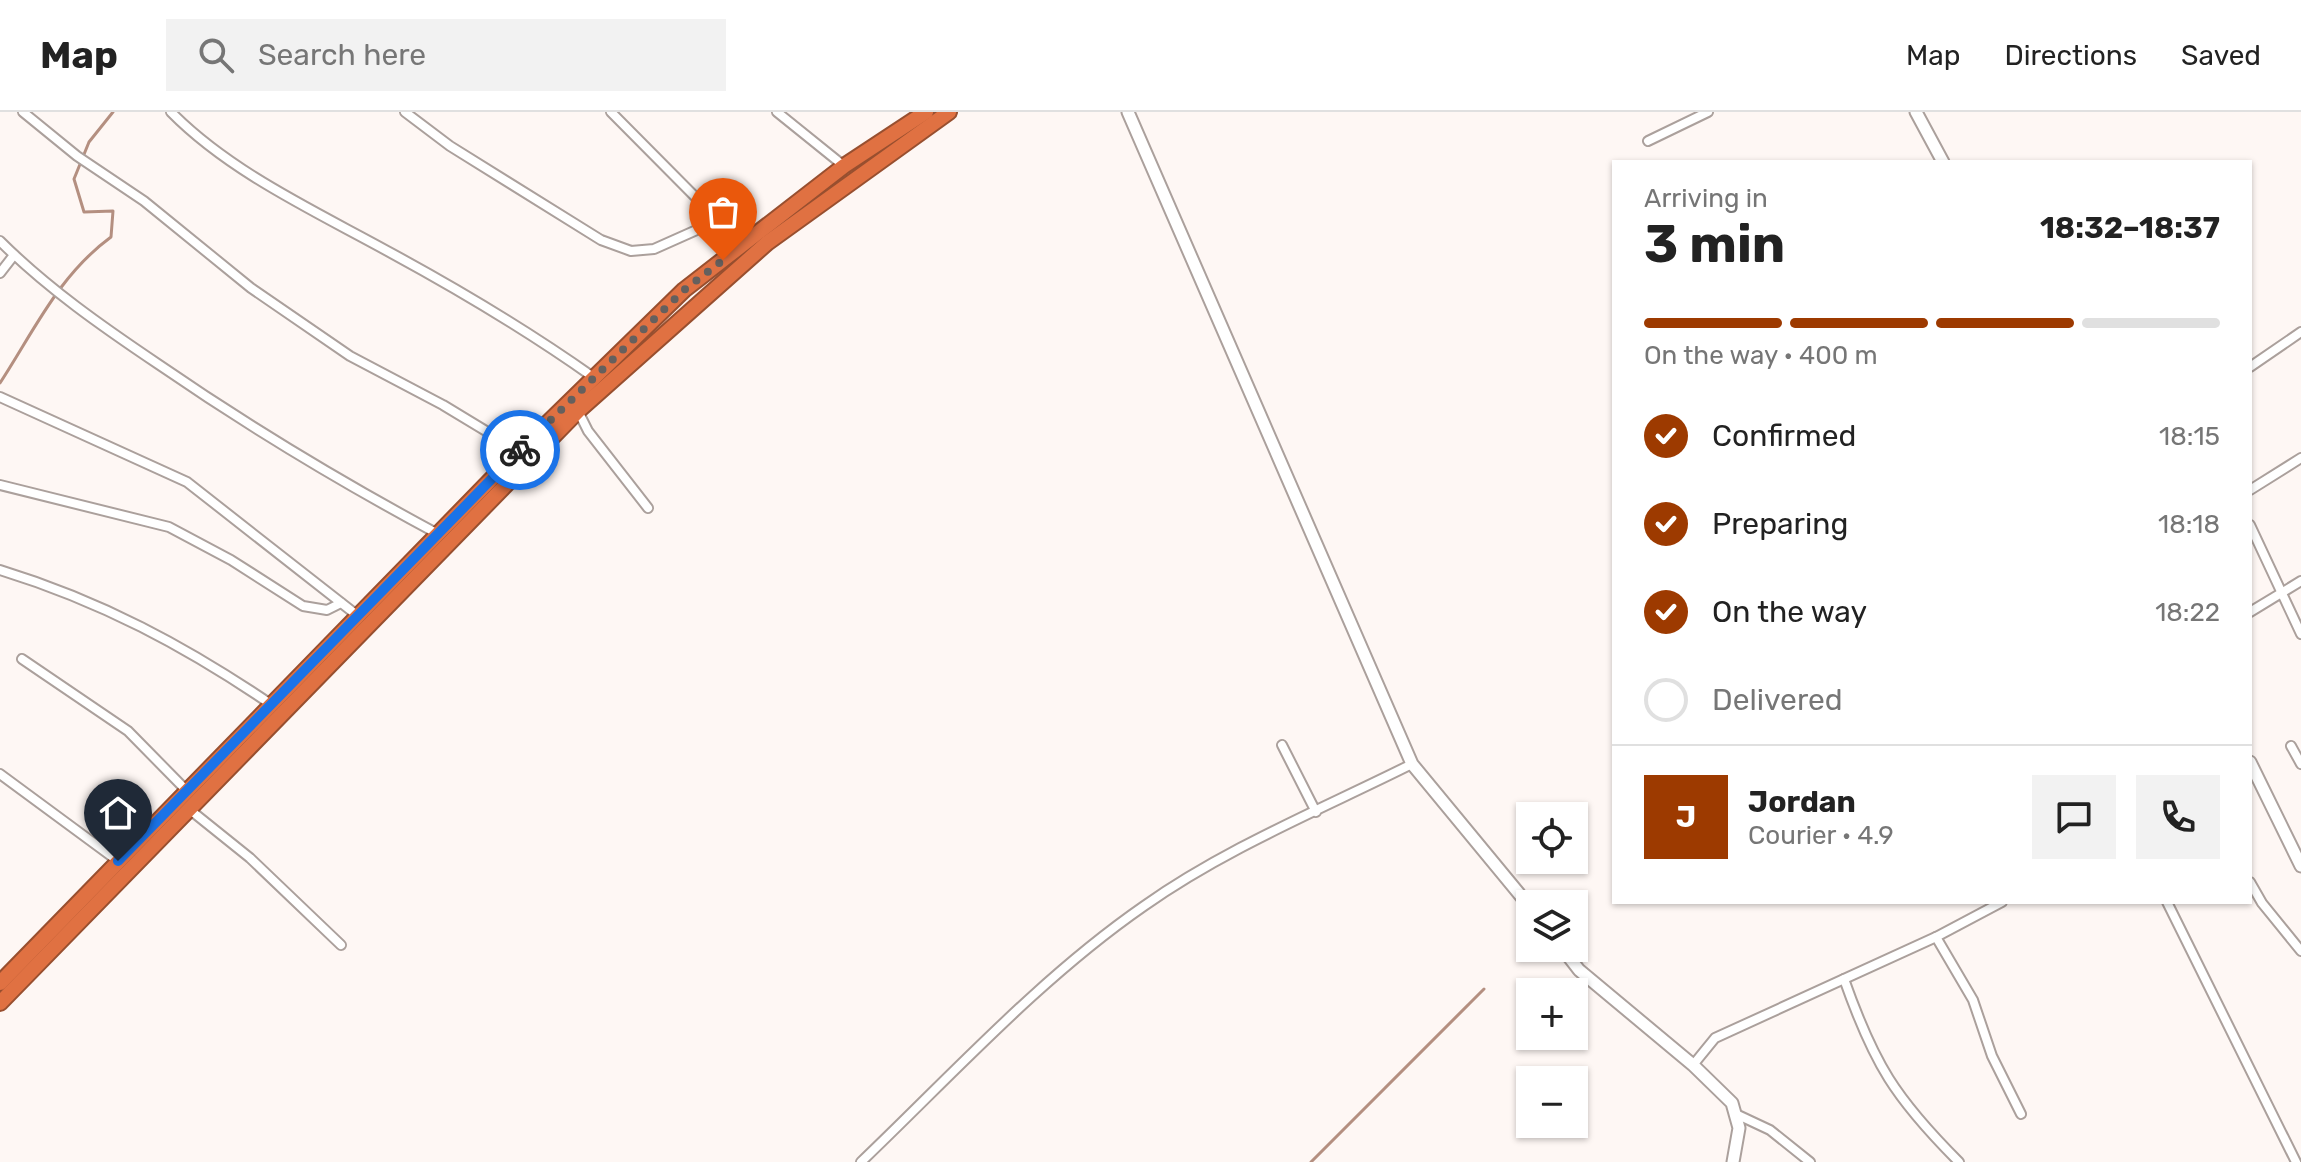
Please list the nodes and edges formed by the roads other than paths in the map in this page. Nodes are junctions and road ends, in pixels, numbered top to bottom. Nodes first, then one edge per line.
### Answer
1 (23, 112) edge
2 (171, 112) edge
3 (405, 112) edge
4 (611, 112) edge
5 (777, 112) edge
6 (926, 112) edge
7 (949, 112) edge
8 (1128, 112) edge
9 (1708, 112) edge
10 (1916, 112) edge
11 (1648, 141) dead end
12 (1942, 160) edge
13 (844, 166) junction
14 (719, 220) junction
15 (0, 241) edge
16 (743, 245) junction
17 (14, 255) junction
18 (0, 273) edge
19 (2301, 332) edge
20 (2252, 366) edge
21 (593, 377) junction
22 (1, 397) edge
23 (578, 411) junction
24 (519, 451) junction
25 (2301, 458) edge
26 (0, 485) edge
27 (2252, 489) edge
28 (648, 508) dead end
29 (2252, 529) edge
30 (438, 534) junction
31 (0, 570) edge
32 (2301, 581) edge
33 (2283, 594) junction
34 (341, 603) junction
35 (2252, 611) edge
36 (358, 616) junction
37 (2301, 634) edge
38 (22, 659) dead end
39 (272, 705) junction
40 (1282, 745) dead end
41 (2291, 746) dead end
42 (1412, 764) junction
43 (2301, 764) edge
44 (2252, 767) edge
45 (0, 774) edge
46 (187, 791) junction
47 (189, 809) junction
48 (1316, 812) junction
49 (118, 861) junction
50 (2301, 866) edge
51 (2252, 886) edge
52 (1516, 890) edge
53 (1998, 904) edge
54 (2168, 904) edge
55 (1936, 937) junction
56 (341, 945) dead end
57 (2301, 951) edge
58 (1573, 962) edge
59 (1844, 979) junction
60 (0, 983) edge
61 (0, 1003) edge
62 (1693, 1065) junction
63 (2021, 1114) dead end
64 (1738, 1115) junction
65 (861, 1162) edge
66 (1733, 1162) edge
67 (1810, 1162) edge
68 (1959, 1162) edge
69 (2296, 1162) edge

1 - 24 street
2 - 21 street
3 - 14 street
4 - 14 street
5 - 13 street
6 - 13 highway
7 - 23 highway
8 - 42 street
9 - 11 street
10 - 12 street
13 - 16 highway
14 - 16 street
15 - 17 street
16 - 21 highway
17 - 18 street
17 - 30 street
19 - 20 street
21 - 24 highway
22 - 34 street
23 - 28 street
23 - 47 highway
24 - 30 highway
25 - 27 street
26 - 34 street
29 - 33 street
30 - 36 highway
31 - 39 street
32 - 33 street
33 - 35 street
33 - 37 street
34 - 36 street
36 - 39 highway
38 - 46 street
39 - 46 highway
40 - 48 street
41 - 43 street
42 - 48 street
42 - 52 street
44 - 50 street
45 - 49 street
46 - 49 highway
47 - 56 street
47 - 61 highway
48 - 65 street
49 - 60 highway
51 - 57 street
53 - 55 street
54 - 69 street
55 - 59 street
55 - 63 street
58 - 62 street
59 - 62 street
59 - 68 street
62 - 64 street
64 - 66 street
64 - 67 street

